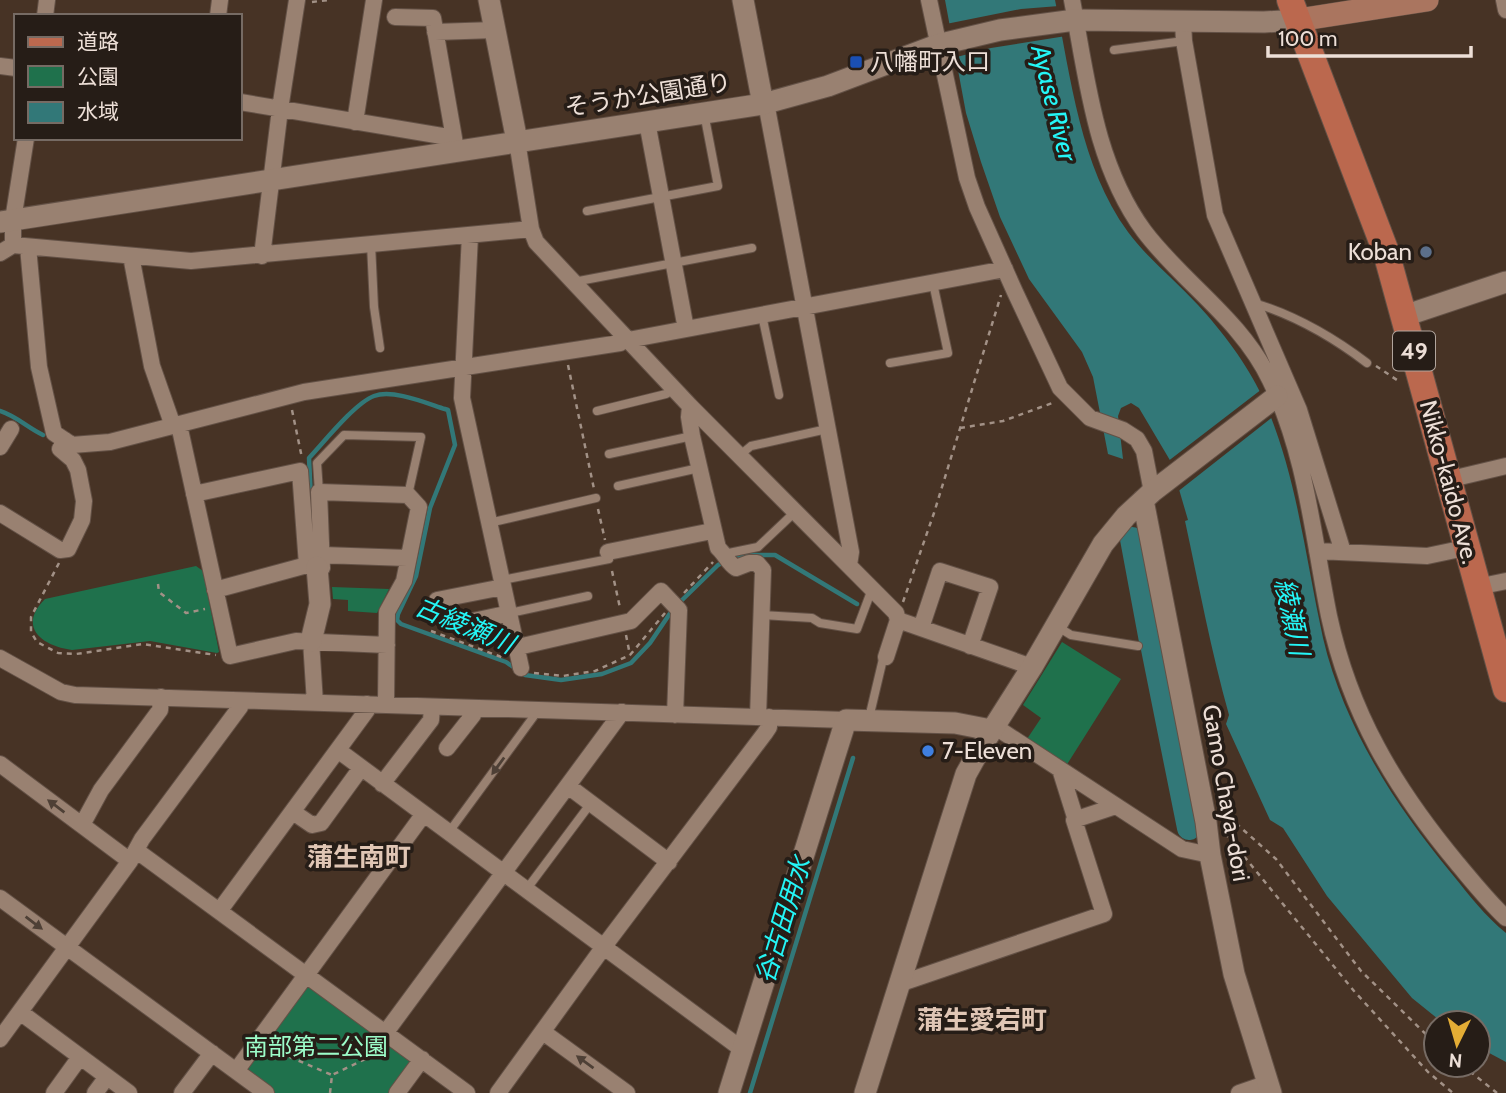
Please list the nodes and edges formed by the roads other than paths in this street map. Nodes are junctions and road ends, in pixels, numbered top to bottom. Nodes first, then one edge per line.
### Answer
1 (297, 0) edge
2 (374, 0) edge
3 (489, 0) edge
4 (743, 0) edge
5 (929, 0) edge
6 (1427, 0) edge
7 (1504, 0) edge
8 (1294, 10) edge
9 (1506, 10) edge
10 (1070, 14) edge
11 (395, 17) dead end
12 (495, 30) junction
13 (435, 32) junction
14 (1183, 32) junction
15 (940, 43) junction
16 (1114, 50) dead end
17 (242, 102) edge
18 (764, 103) junction
19 (280, 109) junction
20 (704, 113) junction
21 (355, 122) junction
22 (647, 122) junction
23 (26, 140) edge
24 (517, 141) junction
25 (455, 144) junction
26 (272, 180) junction
27 (662, 198) junction
28 (587, 211) dead end
29 (7, 221) edge
30 (531, 229) junction
31 (470, 235) junction
32 (371, 244) junction
33 (14, 248) edge
34 (752, 248) dead end
35 (131, 256) junction
36 (262, 256) junction
37 (674, 262) junction
38 (1006, 271) junction
39 (1506, 282) edge
40 (933, 283) junction
41 (576, 284) junction
42 (1254, 303) junction
43 (804, 307) junction
44 (762, 316) junction
45 (1404, 316) junction
46 (686, 329) junction
47 (627, 339) junction
48 (380, 348) dead end
49 (890, 363) dead end
50 (1367, 363) road end
51 (463, 367) junction
52 (674, 388) junction
53 (779, 395) dead end
54 (1273, 399) junction
55 (690, 406) junction
56 (597, 411) dead end
57 (176, 425) junction
58 (11, 429) dead end
59 (827, 429) junction
60 (692, 436) junction
61 (65, 440) junction
62 (0, 447) edge
63 (609, 454) dead end
64 (740, 455) junction
65 (1506, 466) edge
66 (699, 468) junction
67 (1447, 480) junction
68 (618, 486) dead end
69 (319, 492) junction
70 (1151, 493) junction
71 (194, 494) junction
72 (408, 495) junction
73 (596, 498) dead end
74 (796, 511) junction
75 (0, 513) edge
76 (489, 523) junction
77 (712, 531) junction
78 (1465, 548) junction
79 (1317, 551) junction
80 (1343, 552) junction
81 (608, 556) joint
82 (407, 558) junction
83 (727, 558) junction
84 (316, 562) junction
85 (849, 565) junction
86 (1506, 581) edge
87 (503, 584) junction
88 (1477, 587) junction
89 (872, 589) junction
90 (588, 596) dead end
91 (217, 598) junction
92 (438, 600) dead end
93 (510, 613) junction
94 (761, 615) junction
95 (897, 617) junction
96 (473, 621) dead end
97 (1056, 625) junction
98 (921, 628) junction
99 (311, 641) junction
100 (387, 645) junction
101 (970, 646) junction
102 (1138, 646) dead end
103 (518, 647) junction
104 (886, 657) joint
105 (0, 659) edge
106 (1032, 667) junction
107 (521, 668) dead end
108 (1506, 689) edge
109 (161, 697) junction
110 (240, 701) junction
111 (315, 703) junction
112 (386, 705) junction
113 (432, 707) junction
114 (473, 708) junction
115 (364, 710) junction
116 (535, 710) junction
117 (622, 712) junction
118 (675, 715) junction
119 (846, 720) junction
120 (869, 721) junction
121 (764, 722) junction
122 (993, 728) junction
123 (447, 748) dead end
124 (339, 751) junction
125 (361, 768) junction
126 (2, 769) edge
127 (1060, 769) junction
128 (382, 784) junction
129 (568, 786) junction
130 (591, 803) junction
131 (1116, 806) junction
132 (293, 812) junction
133 (423, 815) junction
134 (1076, 820) junction
135 (82, 825) junction
136 (449, 832) junction
137 (137, 850) junction
138 (1210, 855) junction
139 (669, 862) junction
140 (503, 873) junction
141 (526, 890) junction
142 (0, 898) edge
143 (220, 910) junction
144 (1506, 918) edge
145 (67, 948) junction
146 (599, 953) junction
147 (306, 974) junction
148 (899, 985) junction
149 (20, 1012) junction
150 (543, 1032) junction
151 (0, 1039) edge
152 (387, 1039) junction
153 (743, 1050) junction
154 (212, 1053) junction
155 (80, 1057) junction
156 (422, 1059) junction
157 (236, 1071) junction
158 (107, 1077) junction
159 (1270, 1088) edge
160 (54, 1093) edge
161 (95, 1093) edge
162 (129, 1093) edge
163 (182, 1093) edge
164 (266, 1093) edge
165 (397, 1093) edge
166 (467, 1093) edge
167 (498, 1093) edge
168 (627, 1093) edge
169 (729, 1093) edge
170 (865, 1093) edge
171 (1239, 1093) edge

1 - 19 street
2 - 21 street
3 - 12 street
4 - 18 street
5 - 15 street
6 - 8 main road
7 - 9 street
8 - 14 street, そうか公園通り
8 - 45 main road, Nikko-kaido Ave. / 49
10 - 14 street, そうか公園通り
10 - 15 street, そうか公園通り
10 - 54 street
11 - 13 street
12 - 13 street
12 - 24 street
13 - 25 street
14 - 16 lane
14 - 42 street
15 - 18 street, そうか公園通り
15 - 38 street
17 - 19 street
18 - 20 street, そうか公園通り
18 - 43 street
19 - 21 street
19 - 26 street
20 - 22 street, そうか公園通り
20 - 27 lane
21 - 25 street
22 - 24 street, そうか公園通り
22 - 27 street
23 - 29 street
24 - 25 street, そうか公園通り
24 - 30 street
25 - 26 street, そうか公園通り
26 - 29 street, そうか公園通り
26 - 36 street
27 - 28 lane
27 - 37 street
29 - 33 street
30 - 31 street
30 - 41 street
31 - 32 street
31 - 51 street
32 - 36 street
32 - 48 lane
33 - 35 street
33 - 61 street
34 - 37 lane
35 - 36 street
35 - 57 street
37 - 41 lane
37 - 46 street
38 - 40 street
38 - 70 street
39 - 45 street
40 - 43 street
40 - 49 lane
41 - 47 street
42 - 50 lane
42 - 80 street
43 - 44 street
43 - 59 street
44 - 46 street
44 - 53 lane
45 - 67 main road, Nikko-kaido Ave. / 49
46 - 47 street
47 - 51 street
47 - 52 street
51 - 57 street
51 - 76 street
52 - 55 street
52 - 56 lane
54 - 70 street
54 - 79 street
55 - 60 street
55 - 64 street
57 - 61 street
57 - 71 street
58 - 62 street
59 - 64 lane
59 - 85 street
60 - 63 lane
60 - 66 street
61 - 75 street
64 - 74 street
65 - 67 street
66 - 68 lane
66 - 77 street
67 - 78 main road, Nikko-kaido Ave. / 49
69 - 72 street
69 - 72 lane
69 - 84 street
70 - 97 street
70 - 138 street, Gamo Chaya-dori
71 - 84 street
71 - 91 street
72 - 82 street
73 - 76 lane
74 - 83 lane
74 - 85 street
76 - 87 street
77 - 81 street
77 - 83 street
78 - 80 street
78 - 88 main road, Nikko-kaido Ave. / 49
79 - 80 street
79 - 144 street
81 - 87 lane
82 - 84 street
82 - 100 street
83 - 94 street
84 - 91 street
84 - 99 street
85 - 89 street
86 - 88 street
87 - 92 street
87 - 93 street
88 - 108 main road, Nikko-kaido Ave. / 49
89 - 94 lane
89 - 95 street
90 - 93 lane
91 - 99 street
93 - 96 street
93 - 103 street
94 - 121 street
95 - 98 street
95 - 104 street
97 - 102 lane
97 - 106 street
98 - 101 street
98 - 101 street
99 - 100 street
99 - 111 street
100 - 112 street
101 - 106 street
103 - 107 street
103 - 118 street
104 - 120 lane
105 - 109 street
106 - 122 street
109 - 110 street
109 - 135 street
110 - 111 street
110 - 137 street
111 - 115 street
112 - 113 street
112 - 115 street
113 - 114 street
113 - 128 street
114 - 116 street
114 - 123 street
115 - 124 street
116 - 117 street
116 -> 136 lane
117 - 118 street
117 - 129 street
118 - 121 street
119 - 120 street
119 - 121 street
119 - 153 street
120 - 122 street
121 - 139 street
122 - 127 street
122 - 148 street
124 - 125 street
124 - 132 street
125 - 128 street
125 - 132 street
135 -> 126 street
127 - 131 street
127 - 134 street
128 - 133 street
129 - 130 street
129 - 140 street
130 - 139 street
130 - 141 lane
131 - 134 street
131 - 138 street
132 - 143 street
133 - 136 street
133 - 147 street
134 - 148 street
135 - 137 street
136 - 140 street
137 - 143 street
137 - 145 street
138 - 159 street, Gamo Chaya-dori
139 - 146 street
140 - 141 street
140 - 152 street
141 - 146 street
142 -> 145 street
143 - 147 street
145 - 149 street
145 - 154 street
146 - 150 street
146 - 153 street
147 - 152 street
147 - 157 street
148 - 170 street
149 - 151 street
149 - 155 street
150 - 167 street
168 -> 150 street
152 - 156 street
153 - 169 street
154 - 157 street
154 - 163 street
155 - 158 street
155 - 160 street
156 - 165 street
156 - 166 street
157 - 164 street
158 - 161 street
158 - 162 street
159 - 171 street

